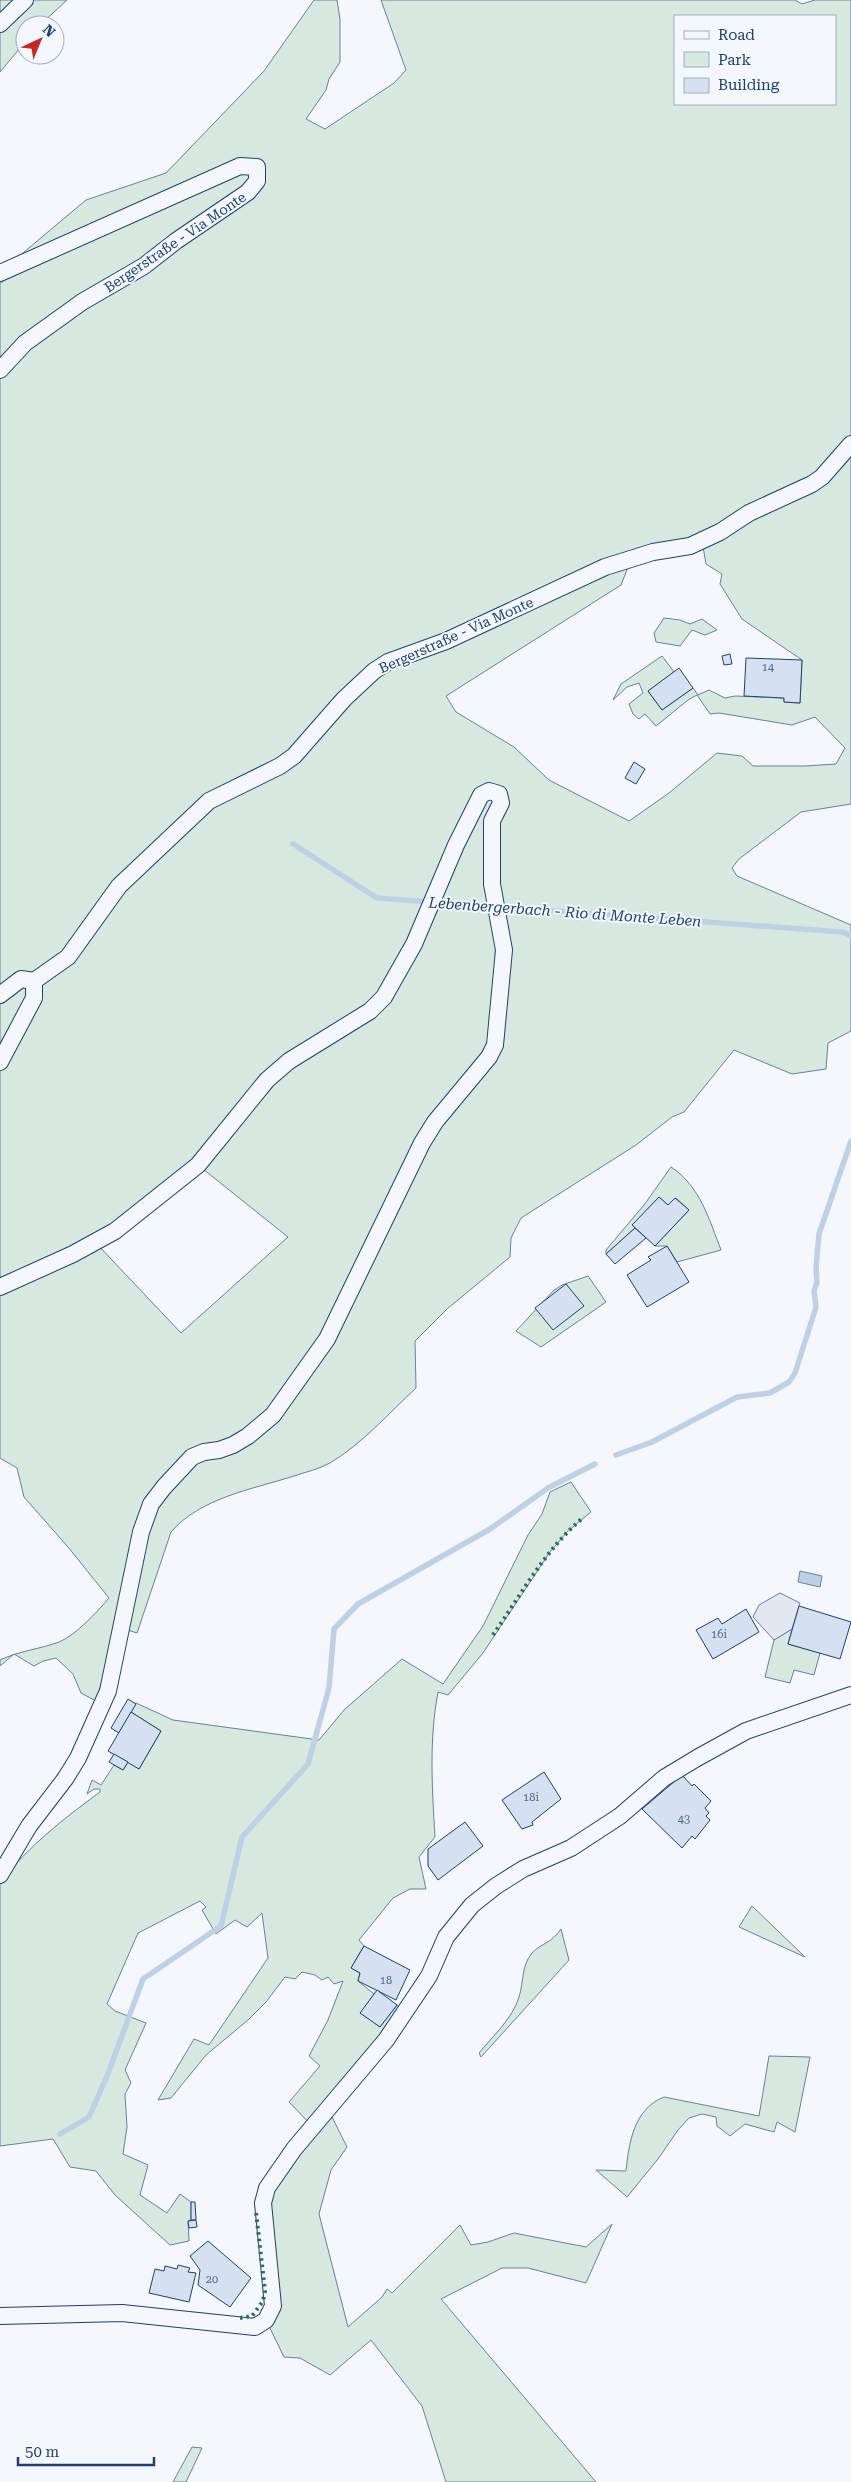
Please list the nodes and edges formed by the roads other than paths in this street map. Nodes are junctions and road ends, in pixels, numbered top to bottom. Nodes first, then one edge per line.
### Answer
1 (25, 0) edge
2 (0, 24) edge
3 (0, 273) edge
4 (0, 370) edge
5 (851, 444) edge
6 (34, 981) junction
7 (0, 995) edge
8 (0, 1062) edge
9 (0, 1287) edge
10 (851, 1695) edge
11 (0, 1875) edge
12 (0, 2316) edge

1 - 2 street
3 - 4 street, Bergerstraße - Via Monte
5 - 6 street, Bergerstraße - Via Monte
6 - 7 street, Bergerstraße - Via Monte
6 - 8 street
9 - 11 street
10 - 12 street

